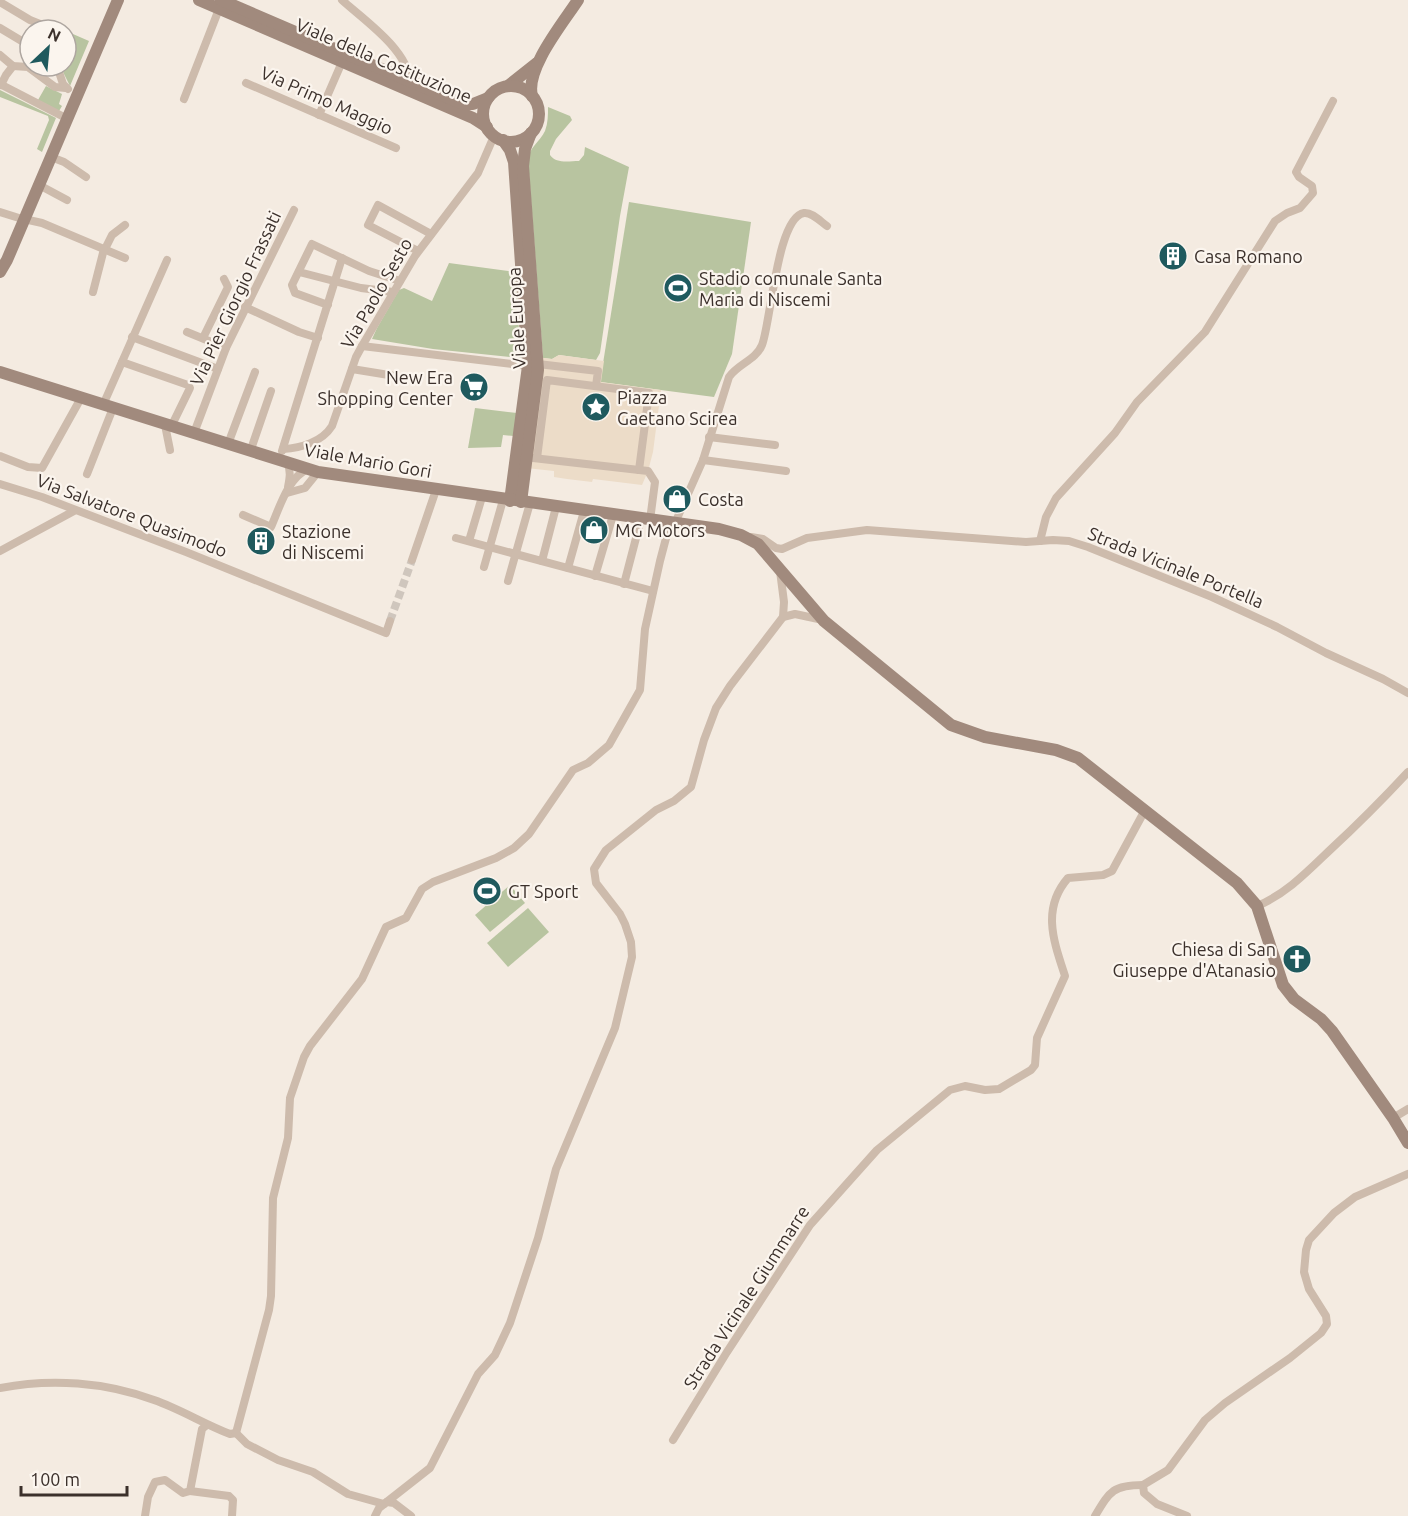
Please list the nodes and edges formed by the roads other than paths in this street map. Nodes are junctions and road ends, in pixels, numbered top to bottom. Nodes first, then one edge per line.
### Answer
1 (111, 0) edge
2 (118, 0) edge
3 (199, 0) edge
4 (342, 0) edge
5 (578, 0) edge
6 (1, 2) edge
7 (220, 5) edge
8 (27, 18) edge
9 (0, 28) edge
10 (18, 39) edge
11 (0, 55) edge
12 (342, 62) junction
13 (538, 62) junction
14 (13, 66) junction
15 (61, 78) edge
16 (410, 81) junction
17 (246, 83) dead end
18 (0, 85) edge
19 (508, 86) junction
20 (69, 90) junction
21 (532, 96) junction
22 (488, 98) junction
23 (184, 99) dead end
24 (1333, 101) dead end
25 (320, 115) junction
26 (62, 116) junction
27 (531, 133) junction
28 (494, 134) junction
29 (396, 148) dead end
30 (51, 157) junction
31 (86, 177) dead end
32 (39, 185) junction
33 (67, 200) dead end
34 (294, 210) dead end
35 (0, 212) edge
36 (22, 218) junction
37 (125, 225) dead end
38 (827, 226) dead end
39 (431, 234) junction
40 (105, 249) junction
41 (418, 251) junction
42 (124, 258) dead end
43 (342, 258) junction
44 (167, 260) dead end
45 (0, 266) edge
46 (0, 272) edge
47 (299, 272) junction
48 (224, 279) dead end
49 (400, 280) junction
50 (335, 281) junction
51 (93, 292) dead end
52 (393, 292) junction
53 (328, 305) junction
54 (245, 307) junction
55 (187, 332) dead end
56 (132, 337) junction
57 (203, 338) junction
58 (318, 338) junction
59 (362, 346) junction
60 (226, 348) junction
61 (122, 362) junction
62 (533, 365) junction
63 (218, 369) junction
64 (352, 369) junction
65 (0, 372) edge
66 (255, 372) dead end
67 (394, 376) dead end
68 (596, 386) junction
69 (271, 391) dead end
70 (81, 398) junction
71 (108, 406) junction
72 (168, 426) junction
73 (194, 433) junction
74 (710, 436) junction
75 (228, 444) junction
76 (774, 445) dead end
77 (170, 450) dead end
78 (250, 452) junction
79 (0, 456) edge
80 (283, 457) junction
81 (532, 458) junction
82 (703, 460) junction
83 (308, 470) junction
84 (639, 470) junction
85 (786, 471) dead end
86 (87, 474) dead end
87 (0, 484) edge
88 (299, 489) junction
89 (436, 490) junction
90 (286, 494) junction
91 (482, 497) junction
92 (516, 501) junction
93 (556, 507) junction
94 (74, 511) junction
95 (584, 511) junction
96 (243, 515) dead end
97 (613, 515) junction
98 (646, 519) junction
99 (673, 523) junction
100 (741, 535) junction
101 (456, 538) dead end
102 (469, 541) junction
103 (1040, 541) junction
104 (489, 547) junction
105 (0, 551) edge
106 (515, 554) junction
107 (412, 560) tunnel mouth
108 (542, 561) junction
109 (483, 567) dead end
110 (568, 568) junction
111 (780, 571) junction
112 (595, 576) junction
113 (508, 581) dead end
114 (624, 584) junction
115 (652, 591) junction
116 (783, 617) junction
117 (390, 621) dead end
118 (824, 621) junction
119 (1408, 693) edge
120 (1408, 771) edge
121 (1145, 810) junction
122 (1257, 906) junction
123 (1408, 1109) edge
124 (1393, 1118) junction
125 (1408, 1143) edge
126 (1408, 1174) edge
127 (0, 1388) edge
128 (207, 1425) junction
129 (236, 1433) junction
130 (673, 1440) dead end
131 (1143, 1485) junction
132 (190, 1491) junction
133 (386, 1503) junction
134 (145, 1516) edge
135 (232, 1516) edge
136 (375, 1516) edge
137 (411, 1516) edge
138 (1095, 1516) edge
139 (1187, 1516) edge

1 - 20 street
2 - 30 street
3 - 7 street, Viale della Costituzione
4 - 16 street
5 - 13 street
6 - 8 street
7 - 12 street, Viale della Costituzione
7 - 16 street, Viale della Costituzione
7 - 23 street
9 - 10 street
11 - 14 street
12 - 25 street
12 - 28 street, Viale della Costituzione
13 - 19 street
13 - 21 street
14 - 18 street
14 - 20 street
15 - 20 street
16 - 22 street, Viale della Costituzione
17 - 25 street, Via Primo Maggio
18 - 26 street
19 - 21 street
19 - 22 street
20 - 26 street
21 - 27 street
22 - 28 street
24 - 103 street
25 - 29 street, Via Primo Maggio
26 - 36 street
27 - 28 street
27 - 62 street, Viale Europa
28 - 39 street, Via Paolo Sesto
28 - 62 street, Viale Europa
30 - 31 street
30 - 32 street
32 - 33 street
32 - 36 street
34 - 54 street, Via Pier Giorgio Frassati
35 - 36 street
36 - 40 street
36 - 45 street
36 - 46 street
37 - 40 street
38 - 74 street
39 - 41 street, Via Paolo Sesto
39 - 41 street
40 - 42 street
40 - 51 street
41 - 49 street, Via Paolo Sesto
43 - 47 street
43 - 49 street
43 - 50 street
44 - 56 street
47 - 50 street
47 - 53 street
48 - 57 street
49 - 52 street, Via Paolo Sesto
50 - 52 street
50 - 53 street
52 - 59 street, Via Paolo Sesto
53 - 58 street
54 - 58 street
54 - 60 street, Via Pier Giorgio Frassati
55 - 57 street
56 - 61 street
56 - 63 street
57 - 60 street
58 - 80 street
59 - 62 street
59 - 64 street, Via Paolo Sesto
60 - 63 street, Via Pier Giorgio Frassati
61 - 71 street
61 - 72 street
62 - 68 street
62 - 81 street, Viale Europa
62 - 92 street, Viale Europa
63 - 73 street, Via Pier Giorgio Frassati
64 - 67 street
64 - 80 street, Via Paolo Sesto
65 - 70 street, Viale Mario Gori
66 - 75 street
68 - 81 street
68 - 84 street
69 - 78 street
70 - 71 street, Viale Mario Gori
70 - 79 street
71 - 72 street, Viale Mario Gori
71 - 86 street
72 - 73 street, Viale Mario Gori
72 - 77 street
73 - 75 street, Viale Mario Gori
74 - 76 street
74 - 82 street
75 - 78 street, Viale Mario Gori
78 - 80 street, Viale Mario Gori
80 - 83 street, Viale Mario Gori
80 - 90 street
81 - 84 street
81 - 92 street, Viale Europa
82 - 85 street
82 - 99 street
83 - 88 street
83 - 88 street
83 - 89 street, Viale Mario Gori
83 - 90 street
84 - 98 street
87 - 94 street, Via Salvatore Quasimodo
88 - 90 street
89 - 91 street, Viale Mario Gori
89 - 107 street
90 - 96 street
91 - 92 street, Viale Mario Gori
91 - 102 street
92 - 93 street, Viale Mario Gori
92 - 104 street
92 - 106 street
93 - 95 street, Viale Mario Gori
93 - 108 street
94 - 105 street
94 - 117 street, Via Salvatore Quasimodo
95 - 97 street, Viale Mario Gori
95 - 110 street
97 - 98 street, Viale Mario Gori
97 - 112 street
98 - 99 street, Viale Mario Gori
98 - 114 street
99 - 100 street, Viale Mario Gori
99 - 115 street
100 - 103 street, Strada Vicinale Portella
100 - 111 street
101 - 102 street
102 - 104 street
103 - 119 street, Strada Vicinale Portella
104 - 106 street
104 - 109 street
106 - 108 street
106 - 113 street
108 - 110 street
110 - 112 street
111 - 116 street
111 - 118 street
112 - 114 street
114 - 115 street
115 - 129 street
116 - 118 street
116 - 133 street
118 - 121 street
120 - 122 street
121 - 122 street
121 - 130 street, Strada Vicinale Giummarre
122 - 124 street
123 - 124 street
124 - 125 street
126 - 131 street
127 - 128 street
128 - 129 street
128 - 132 street
129 - 133 street
131 - 138 street
131 - 139 street
132 - 134 street
132 - 135 street
133 - 136 street
133 - 137 street

